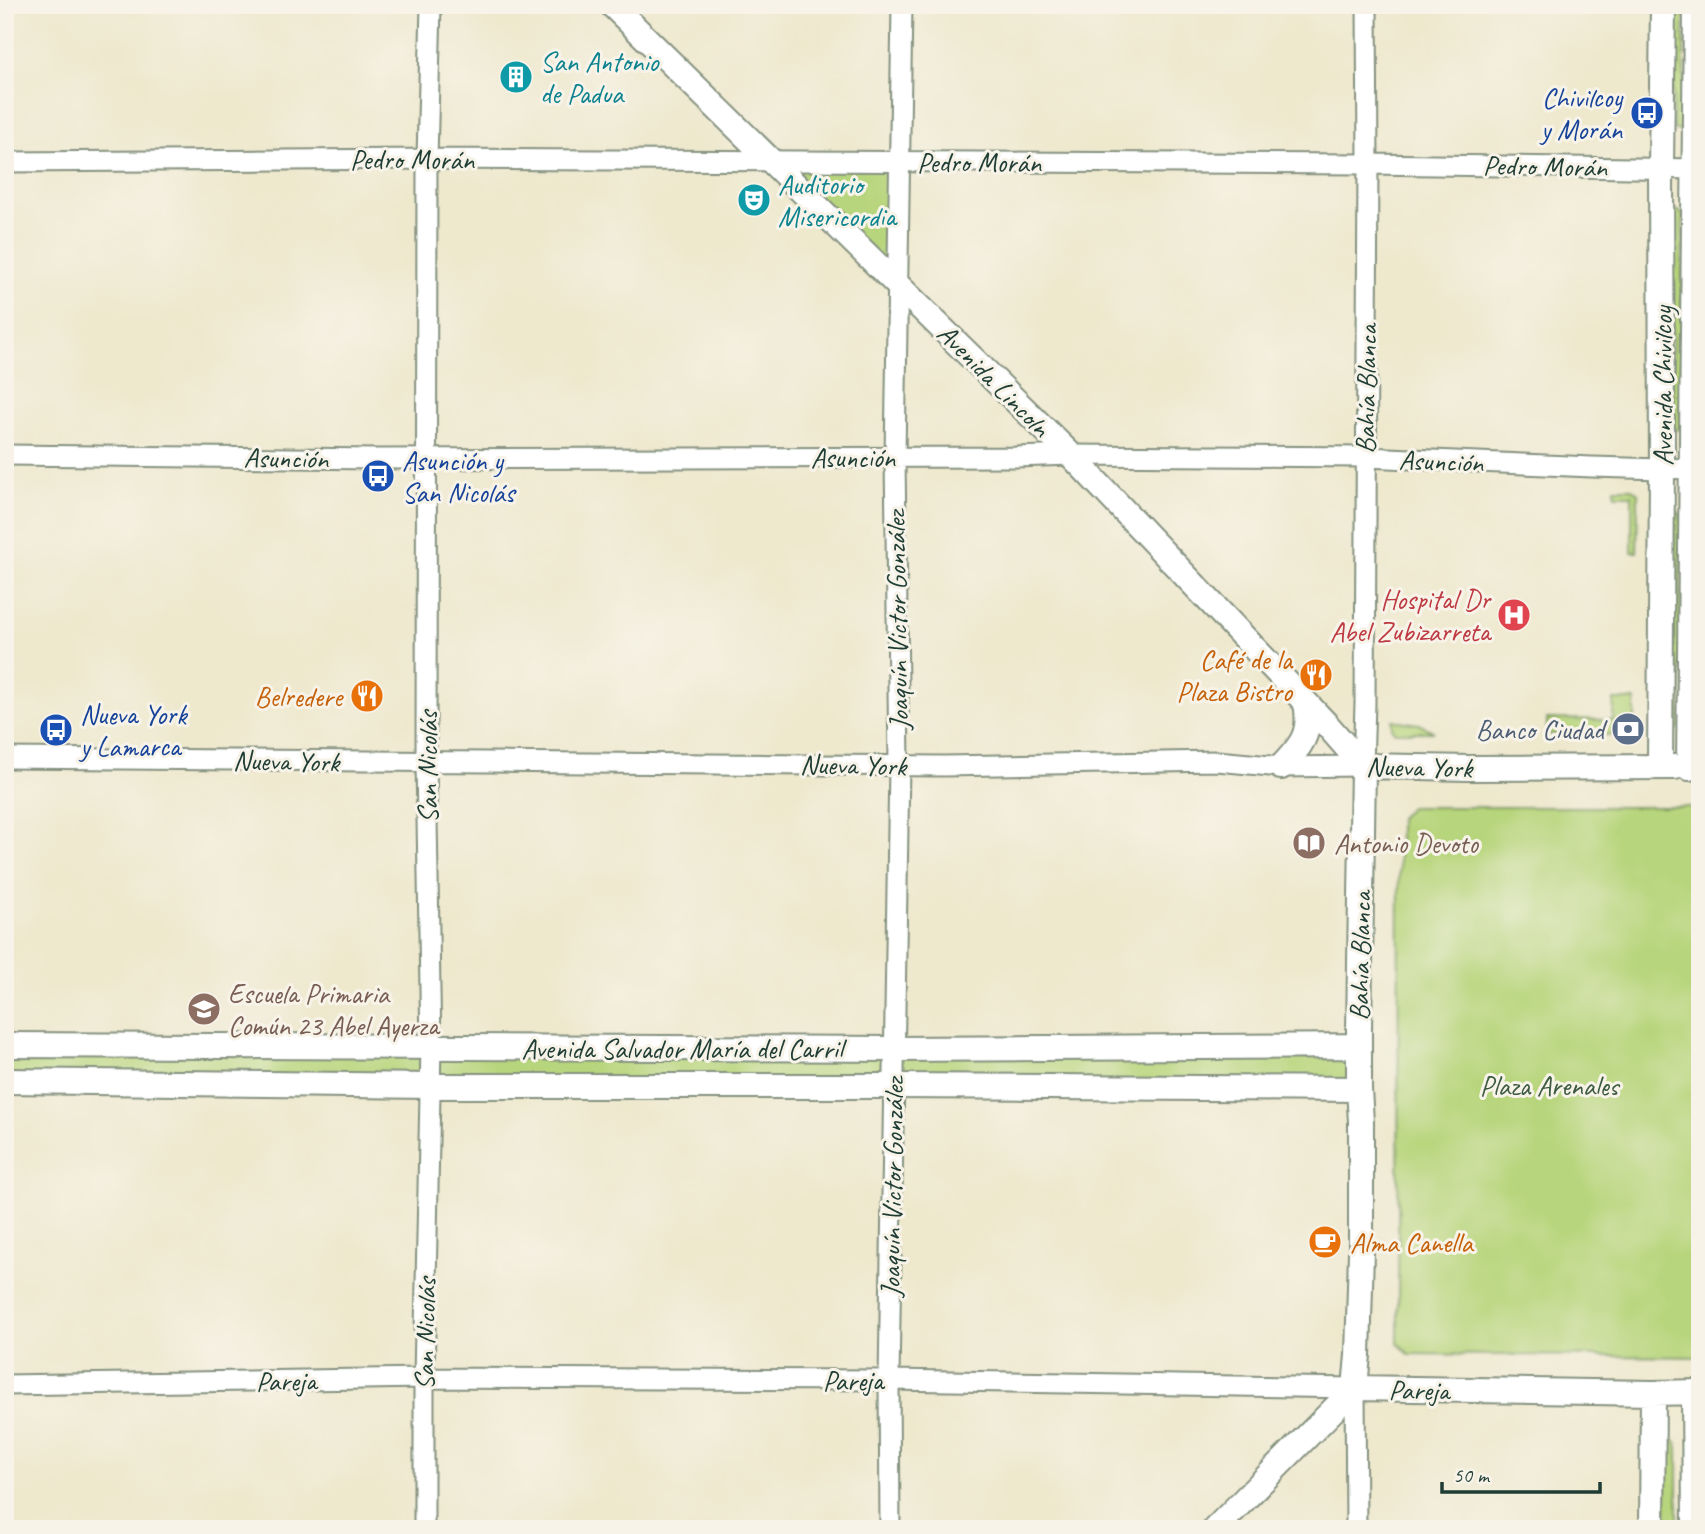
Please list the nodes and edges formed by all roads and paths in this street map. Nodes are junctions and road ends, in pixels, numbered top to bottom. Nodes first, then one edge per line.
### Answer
1 (431, 5) edge
2 (612, 5) edge
3 (902, 5) edge
4 (1367, 5) edge
5 (1663, 5) edge
6 (1696, 5) edge
7 (427, 159) junction
8 (772, 161) junction
9 (899, 161) junction
10 (5, 162) edge
11 (1368, 164) junction
12 (1661, 168) junction
13 (1698, 169) edge
14 (899, 286) junction
15 (5, 455) edge
16 (1070, 455) junction
17 (895, 457) junction
18 (1366, 457) junction
19 (427, 458) junction
20 (1696, 468) edge
21 (1662, 469) junction
22 (1306, 703) junction
23 (5, 758) edge
24 (426, 762) junction
25 (899, 765) junction
26 (1363, 766) junction
27 (1281, 767) junction
28 (1660, 767) junction
29 (1694, 768) edge
30 (5, 1045) edge
31 (431, 1046) junction
32 (1359, 1046) junction
33 (894, 1049) junction
34 (5, 1081) edge
35 (431, 1086) junction
36 (894, 1086) junction
37 (1359, 1089) junction
38 (424, 1378) junction
39 (889, 1380) junction
40 (5, 1385) edge
41 (1355, 1388) junction
42 (1697, 1392) edge
43 (1653, 1393) junction
44 (424, 1529) edge
45 (890, 1529) edge
46 (1215, 1529) edge
47 (1356, 1529) edge
48 (1653, 1529) edge
49 (1695, 1529) edge

1 - 7 street, San Nicolás
2 - 8 street, Avenida Lincoln
3 - 9 street, Joaquín Victor González
4 - 11 street, Bahía Blanca
5 - 12 street, Avenida Chivilcoy
6 - 13 street, Avenida Chivilcoy
7 - 8 street, Pedro Morán
7 - 10 street, Pedro Morán
7 - 19 street, San Nicolás
8 - 9 street, Pedro Morán
8 - 14 street, Avenida Lincoln
9 - 11 street, Pedro Morán
9 - 14 street, Joaquín Victor González
11 - 12 street, Pedro Morán
11 - 18 street, Bahía Blanca
12 - 13 street, Pedro Morán
12 - 21 street, Avenida Chivilcoy
13 - 20 street, Avenida Chivilcoy
14 - 16 street, Avenida Lincoln
14 - 17 street, Joaquín Victor González
15 - 19 street, Asunción
16 - 17 street, Asunción
16 - 18 street, Asunción
16 - 22 street, Avenida Lincoln
17 - 19 street, Asunción
17 - 25 street, Joaquín Victor González
18 - 21 street, Asunción
18 - 26 street, Bahía Blanca
19 - 24 street, San Nicolás
20 - 21 street, Asunción
20 - 29 street, Avenida Chivilcoy
21 - 28 street, Avenida Chivilcoy
22 - 26 street, Avenida Lincoln
22 - 27 street
23 - 24 street, Nueva York
24 - 25 street, Nueva York
24 - 31 street, San Nicolás
25 - 27 street, Nueva York
25 - 33 street, Joaquín Victor González
26 - 27 street, Nueva York
26 - 28 street, Nueva York
26 - 32 street, Bahía Blanca
28 - 29 street, Nueva York
30 - 31 street, Avenida Salvador María del Carril
31 - 33 street, Avenida Salvador María del Carril
31 - 35 street, San Nicolás
32 - 33 street, Avenida Salvador María del Carril
32 - 37 street, Bahía Blanca
33 - 36 street, Joaquín Victor González
34 - 35 street, Avenida Salvador María del Carril
35 - 36 street, Avenida Salvador María del Carril
35 - 38 street, San Nicolás
36 - 37 street, Avenida Salvador María del Carril
36 - 39 street, Joaquín Victor González
37 - 41 street, Bahía Blanca
38 - 39 street, Pareja
38 - 40 street, Pareja
38 - 44 street, San Nicolás
39 - 41 street, Pareja
39 - 45 street, Joaquín Victor González
41 - 43 street, Pareja
41 - 46 street
41 - 47 street, Bahía Blanca
42 - 43 street, Pareja
42 - 49 street
43 - 48 street

